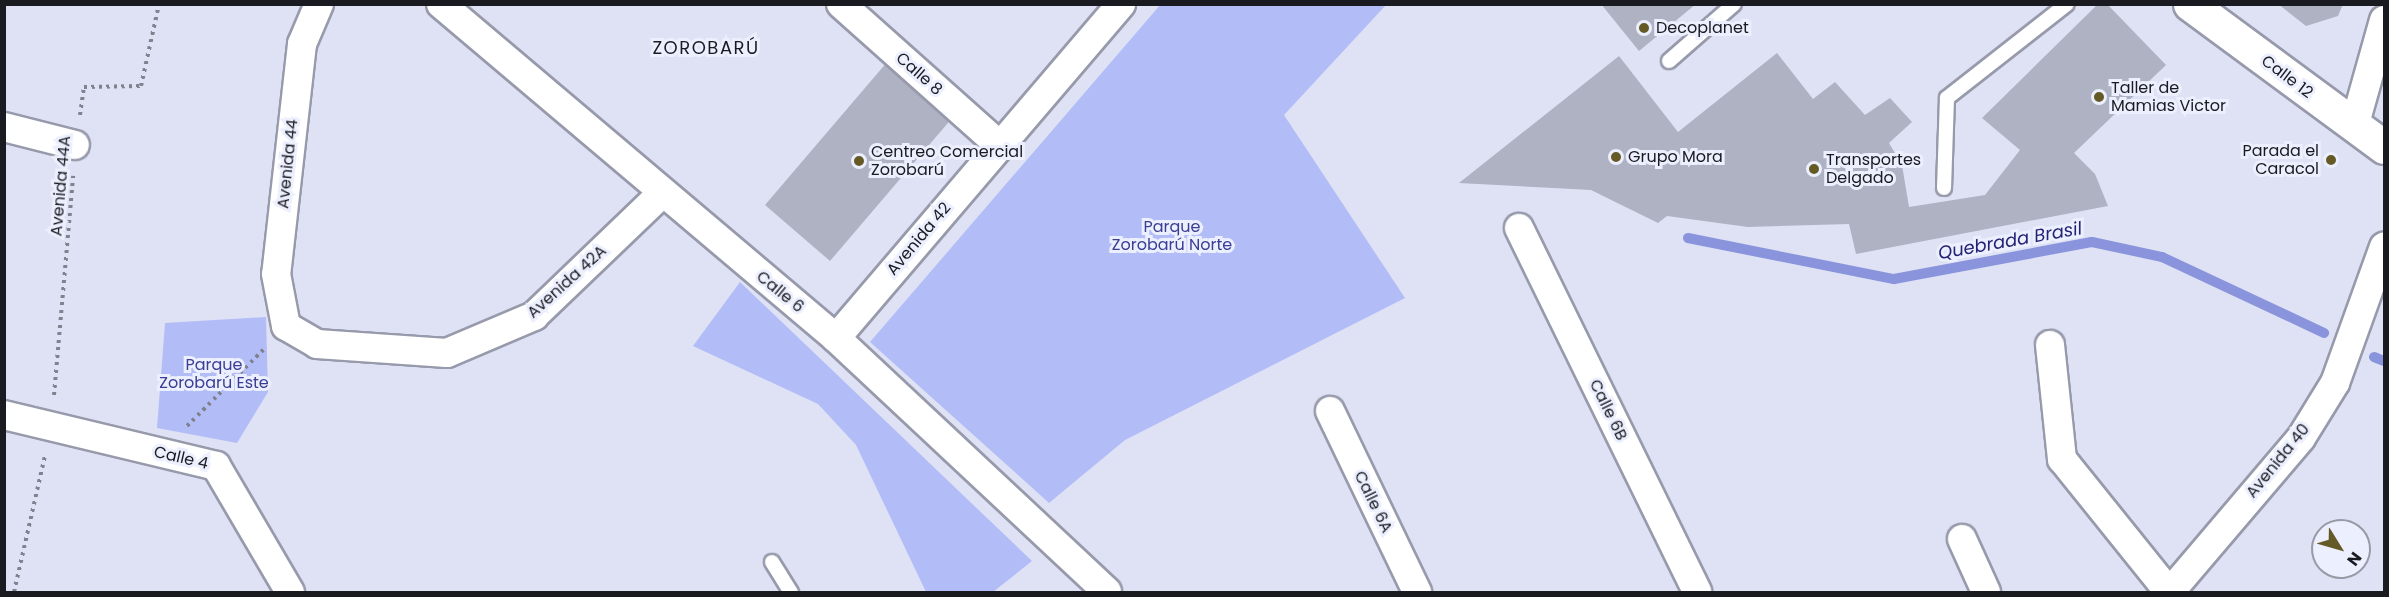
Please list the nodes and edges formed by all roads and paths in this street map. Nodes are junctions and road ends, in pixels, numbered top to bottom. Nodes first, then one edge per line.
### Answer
1 (159, 4) edge
2 (319, 4) edge
3 (441, 4) edge
4 (841, 4) edge
5 (1121, 4) edge
6 (1734, 4) edge
7 (2067, 4) edge
8 (2190, 4) edge
9 (2385, 20) edge
10 (1669, 61) dead end
11 (4, 127) edge
12 (2354, 127) junction
13 (998, 144) junction
14 (75, 146) junction
15 (2385, 147) edge
16 (1944, 188) dead end
17 (660, 195) junction
18 (1519, 228) dead end
19 (2385, 247) edge
20 (286, 326) junction
21 (836, 339) junction
22 (2050, 345) dead end
23 (1330, 411) dead end
24 (4, 415) edge
25 (52, 426) junction
26 (160, 453) junction
27 (1962, 539) dead end
28 (772, 562) dead end
29 (14, 592) edge
30 (291, 592) edge
31 (791, 592) edge
32 (1107, 592) edge
33 (1417, 592) edge
34 (1697, 592) edge
35 (1986, 592) edge
36 (2170, 592) edge

1 - 14 path, Avenida 44A
2 - 20 street, Avenida 44
3 - 17 street, Calle 6
4 - 13 street, Calle 8
5 - 13 street, Avenida 42
6 - 10 lane
7 - 16 lane
8 - 12 main road, Calle 12
9 - 12 street
11 - 14 street
12 - 15 main road, Calle 12
13 - 21 street, Avenida 42
14 - 25 path, Avenida 44A
17 - 20 street, Avenida 42A
17 - 21 street, Calle 6
18 - 34 street, Calle 6B
19 - 36 street, Avenida 40
20 - 26 path
21 - 32 street, Calle 6
22 - 36 street
23 - 33 street, Calle 6A
24 - 25 street, Calle 4
25 - 26 street, Calle 4
25 - 29 path, Avenida 44A
26 - 30 street, Calle 4
27 - 35 street
28 - 31 lane

